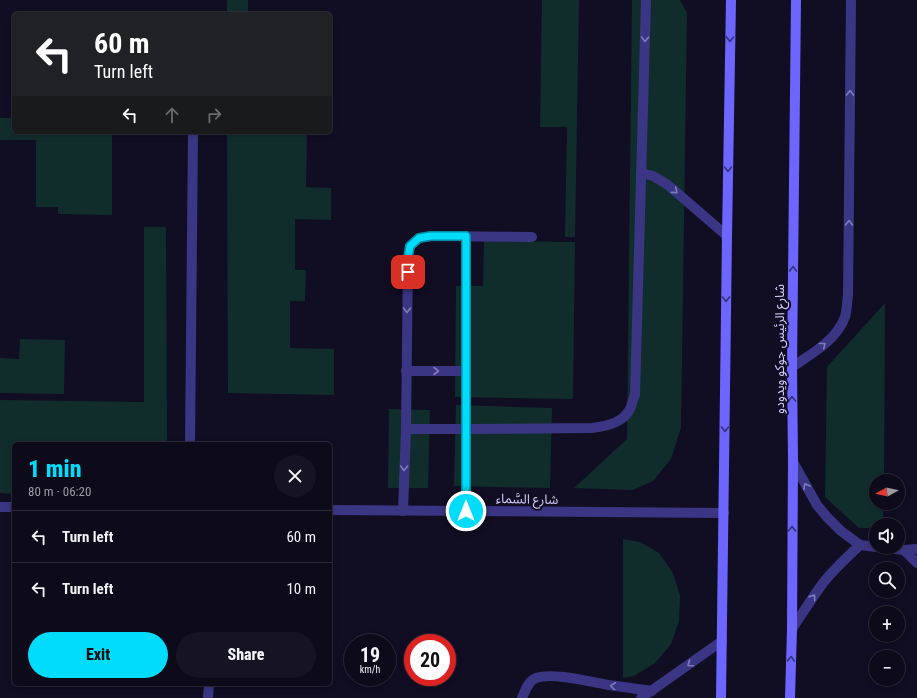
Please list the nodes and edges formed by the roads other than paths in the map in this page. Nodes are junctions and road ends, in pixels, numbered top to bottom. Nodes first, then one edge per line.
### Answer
1 (646, 0) edge
2 (731, 0) edge
3 (796, 0) edge
4 (851, 0) edge
5 (193, 134) edge
6 (641, 173) junction
7 (466, 236) junction
8 (727, 236) junction
9 (532, 237) dead end
10 (792, 368) junction
11 (406, 371) junction
12 (466, 371) junction
13 (406, 429) junction
14 (466, 429) junction
15 (190, 442) edge
16 (793, 462) junction
17 (0, 507) edge
18 (12, 507) edge
19 (332, 510) edge
20 (403, 510) junction
21 (466, 511) junction
22 (724, 513) junction
23 (860, 545) junction
24 (869, 546) edge
25 (917, 549) edge
26 (905, 550) edge
27 (905, 551) edge
28 (917, 563) edge
29 (792, 630) junction
30 (722, 641) junction
31 (209, 686) edge
32 (652, 691) junction
33 (208, 698) edge
34 (522, 698) edge
35 (641, 698) edge
36 (722, 698) edge
37 (790, 698) edge

1 -> 6 street
2 -> 8 street
10 -> 3 street, شارع الرئيس جوكو ويدودو
10 -> 4 street
5 - 15 street
6 -> 8 street
6 - 14 street
7 - 9 street
7 -> 11 street
7 - 12 street
8 -> 22 street
16 -> 10 street, شارع الرئيس جوكو ويدودو
11 -> 12 street
11 - 13 street
12 - 14 street
13 - 14 street
13 -> 20 street
14 - 21 street
23 -> 16 street
29 -> 16 street, شارع الرئيس جوكو ويدودو
17 - 18 street
19 - 20 street, شارع السَّماء
20 - 21 street, شارع السَّماء
21 - 22 street, شارع السَّماء
22 - 30 street
23 - 24 street
29 -> 23 street
25 - 26 street
27 - 28 street
37 -> 29 street, شارع الرئيس جوكو ويدودو
30 -> 32 street
30 - 36 street
31 - 33 street
32 -> 34 street
32 - 35 street

